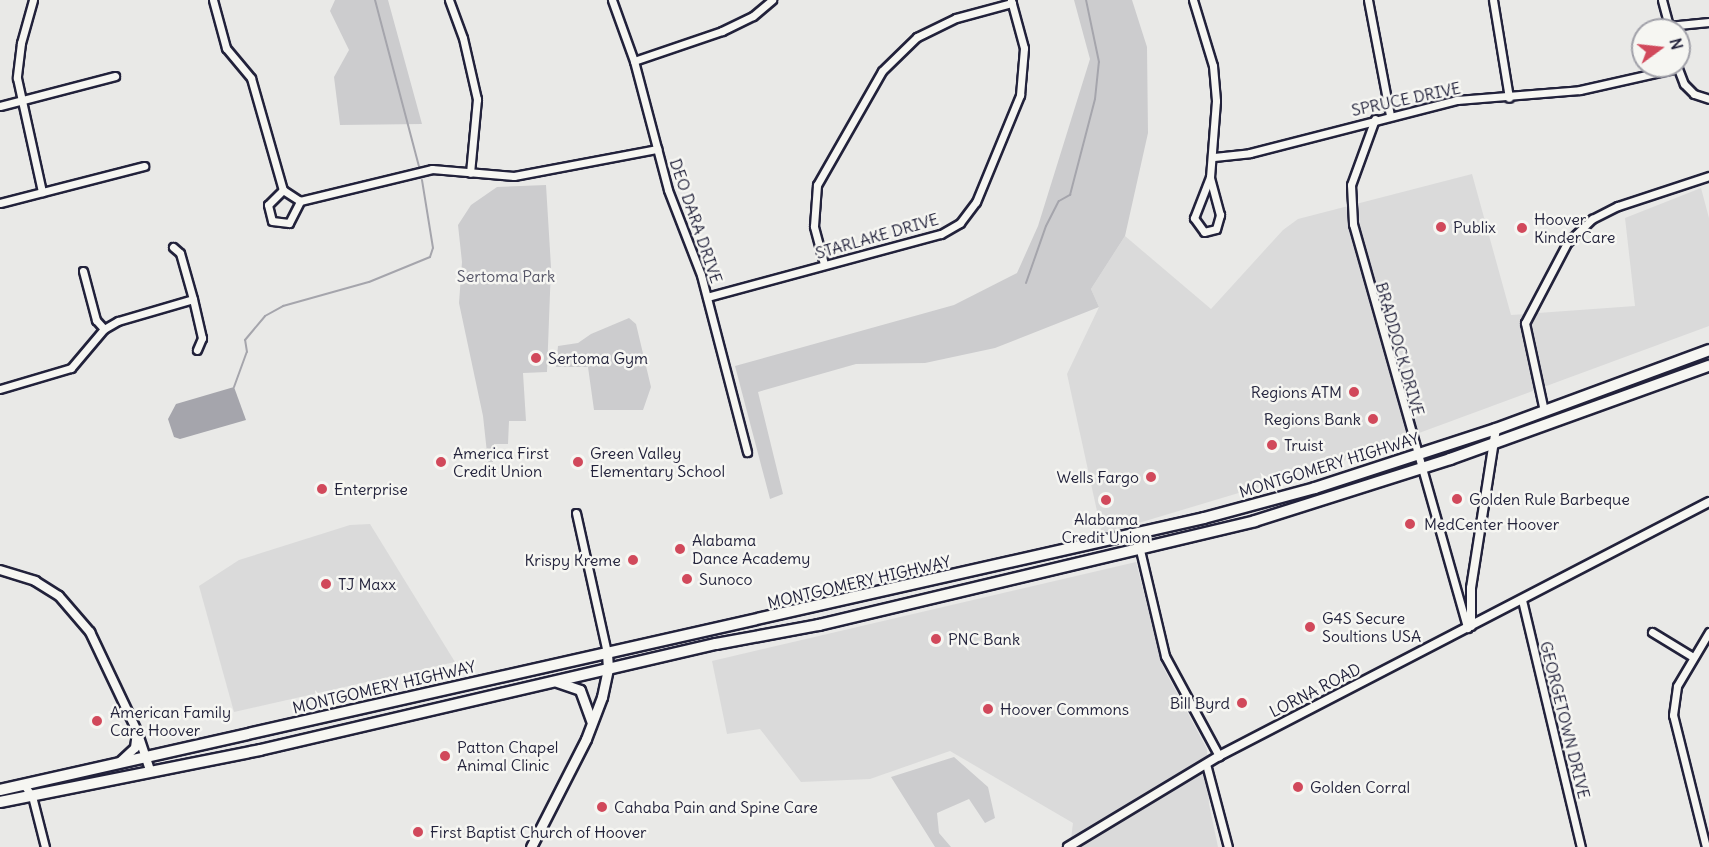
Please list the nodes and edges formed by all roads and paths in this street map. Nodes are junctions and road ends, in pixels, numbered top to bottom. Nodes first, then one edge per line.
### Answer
1 (33, 0) edge
2 (213, 0) edge
3 (449, 0) edge
4 (612, 0) edge
5 (772, 0) edge
6 (1193, 0) edge
7 (1368, 0) edge
8 (1493, 0) edge
9 (1662, 0) edge
10 (1012, 2) edge
11 (1666, 18) edge
12 (1709, 22) edge
13 (1691, 25) edge
14 (634, 61) junction
15 (115, 76) dead end
16 (1631, 78) edge
17 (1682, 78) edge
18 (1509, 98) junction
19 (1709, 99) edge
20 (19, 101) junction
21 (0, 106) edge
22 (1390, 115) junction
23 (1375, 119) junction
24 (657, 149) junction
25 (1214, 157) junction
26 (144, 166) dead end
27 (470, 173) junction
28 (1709, 176) edge
29 (1210, 177) junction
30 (283, 190) junction
31 (42, 192) junction
32 (300, 201) junction
33 (0, 203) edge
34 (173, 247) dead end
35 (824, 264) junction
36 (83, 271) dead end
37 (707, 297) junction
38 (193, 299) junction
39 (104, 329) junction
40 (197, 350) dead end
41 (1709, 350) edge
42 (1709, 366) edge
43 (0, 389) edge
44 (1544, 411) junction
45 (1496, 429) junction
46 (1493, 444) junction
47 (747, 452) dead end
48 (1416, 455) junction
49 (1420, 469) junction
50 (1709, 501) edge
51 (576, 513) dead end
52 (1140, 550) junction
53 (0, 570) edge
54 (1522, 600) junction
55 (1469, 627) junction
56 (1652, 632) dead end
57 (1709, 632) edge
58 (607, 653) junction
59 (1693, 657) junction
60 (608, 668) junction
61 (552, 682) junction
62 (591, 723) junction
63 (137, 731) junction
64 (147, 756) junction
65 (1219, 756) junction
66 (120, 762) junction
67 (1206, 764) junction
68 (150, 770) junction
69 (24, 785) junction
70 (0, 790) edge
71 (32, 796) junction
72 (0, 802) edge
73 (532, 846) edge
74 (45, 847) edge
75 (1068, 847) edge
76 (1228, 847) edge
77 (1581, 847) edge
78 (1706, 847) edge

1 - 20 street
2 - 30 street
3 - 27 street
4 - 14 street, DEO DARA DRIVE
5 - 14 street
6 - 25 street
7 - 22 street
8 - 18 street
9 - 11 street
10 - 35 street
10 - 35 street, STARLAKE DRIVE
12 - 13 street
14 - 24 street, DEO DARA DRIVE
15 - 20 street
16 - 18 street, SPRUCE DRIVE
17 - 19 street
18 - 22 street, SPRUCE DRIVE
20 - 21 street
20 - 31 street
22 - 23 street, SPRUCE DRIVE
23 - 25 street, SPRUCE DRIVE
23 - 48 street, BRADDOCK DRIVE
24 - 27 street
24 - 37 street, DEO DARA DRIVE
25 - 29 street
26 - 31 street
27 - 32 street
28 - 44 street
29 - 29 street
30 - 32 street
30 - 32 street
31 - 33 street
34 - 38 street
35 - 37 street, STARLAKE DRIVE
36 - 39 street
37 - 47 street, DEO DARA DRIVE
38 - 39 street
38 - 40 street
39 - 43 street
41 - 44 main road, MONTGOMERY HIGHWAY
42 - 46 main road, MONTGOMERY HIGHWAY
44 - 45 main road, MONTGOMERY HIGHWAY
45 - 46 street
45 - 48 main road, MONTGOMERY HIGHWAY
46 - 49 main road, MONTGOMERY HIGHWAY
46 - 55 street
48 - 49 street, BRADDOCK DRIVE
48 - 58 main road, MONTGOMERY HIGHWAY
49 - 52 main road, MONTGOMERY HIGHWAY
49 - 55 street, BRADDOCK DRIVE
50 - 54 street, LORNA ROAD
51 - 58 street
52 - 60 main road, MONTGOMERY HIGHWAY
52 - 65 street
53 - 63 street
54 - 55 street, LORNA ROAD
54 - 77 street, GEORGETOWN DRIVE
55 - 65 street, LORNA ROAD
56 - 59 street
57 - 59 street
58 - 60 main road
58 - 64 main road, MONTGOMERY HIGHWAY
59 - 78 street
60 - 61 main road, MONTGOMERY HIGHWAY
60 - 62 main road
61 - 62 main road
61 - 68 main road, MONTGOMERY HIGHWAY
62 - 73 main road
63 - 64 street
63 - 66 street
64 - 66 main road, MONTGOMERY HIGHWAY
64 - 68 street
65 - 67 street, LORNA ROAD
66 - 69 main road, MONTGOMERY HIGHWAY
67 - 75 street, LORNA ROAD
67 - 76 street
68 - 71 main road, MONTGOMERY HIGHWAY
69 - 70 main road, MONTGOMERY HIGHWAY
69 - 71 street
71 - 72 main road, MONTGOMERY HIGHWAY
71 - 74 street

